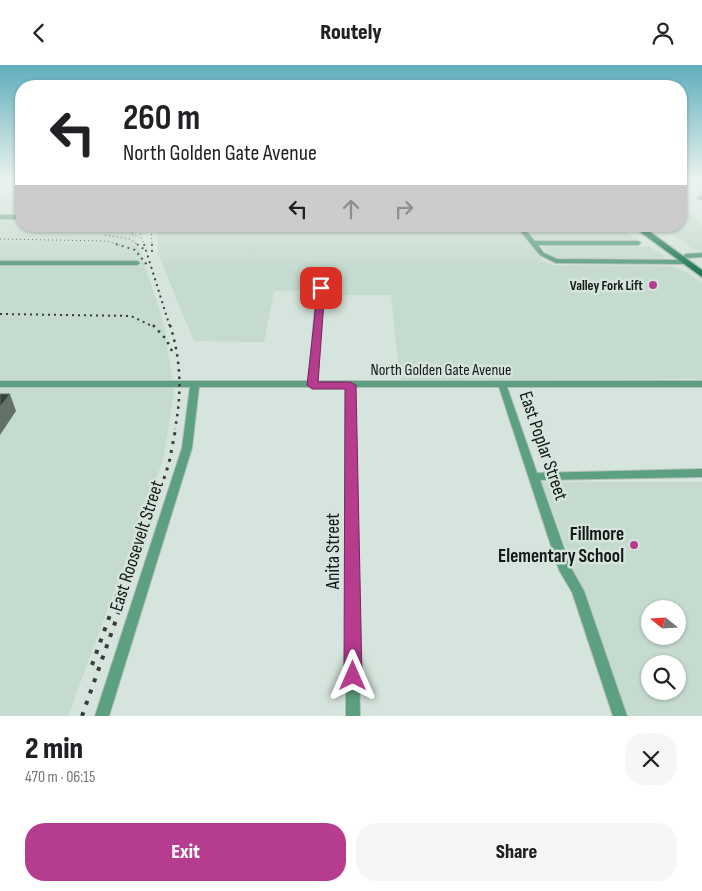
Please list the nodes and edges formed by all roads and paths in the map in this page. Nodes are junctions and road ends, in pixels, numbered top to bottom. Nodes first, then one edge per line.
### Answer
1 (0, 217) edge
2 (15, 217) edge
3 (524, 232) edge
4 (645, 232) edge
5 (652, 232) edge
6 (533, 243) junction
7 (638, 243) dead end
8 (702, 255) edge
9 (683, 258) junction
10 (0, 263) edge
11 (137, 263) dead end
12 (702, 266) edge
13 (702, 274) edge
14 (326, 282) dead end
15 (0, 384) edge
16 (195, 384) junction
17 (702, 384) edge
18 (312, 385) junction
19 (350, 385) junction
20 (502, 385) junction
21 (702, 473) edge
22 (533, 477) junction
23 (102, 716) edge
24 (353, 716) edge
25 (620, 716) edge

1 - 2 street
3 - 6 street
4 - 9 main road
5 - 9 main road
6 - 7 street
6 - 9 street
8 - 9 street
9 - 12 main road
9 - 13 main road
10 - 11 street
14 - 18 street
15 - 16 street, North Golden Gate Avenue
16 - 18 street, North Golden Gate Avenue
16 - 23 street, East Roosevelt Street
17 - 20 street, North Golden Gate Avenue
18 - 19 street, North Golden Gate Avenue
19 - 20 street, North Golden Gate Avenue
19 - 24 street, Anita Street
20 - 22 street, East Poplar Street
21 - 22 street
22 - 25 street, East Poplar Street

